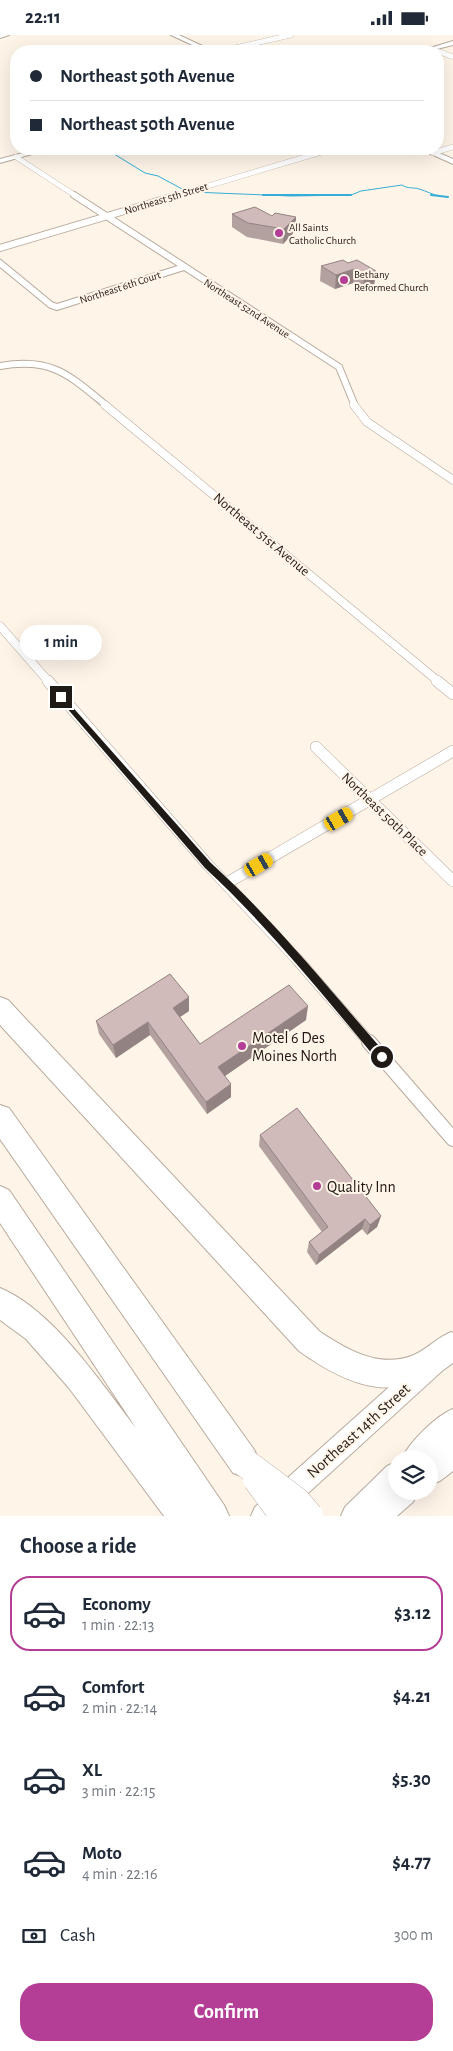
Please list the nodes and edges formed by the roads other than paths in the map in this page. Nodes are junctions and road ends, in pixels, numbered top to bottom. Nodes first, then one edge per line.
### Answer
1 (6, 35) edge
2 (174, 35) edge
3 (291, 35) edge
4 (0, 36) edge
5 (196, 45) edge
6 (247, 45) edge
7 (24, 155) edge
8 (312, 155) edge
9 (437, 155) edge
10 (16, 157) junction
11 (0, 161) edge
12 (453, 162) edge
13 (108, 216) junction
14 (0, 248) edge
15 (0, 263) edge
16 (184, 267) junction
17 (0, 366) edge
18 (453, 480) edge
19 (0, 626) edge
20 (453, 693) edge
21 (316, 747) dead end
22 (453, 751) edge
23 (370, 800) junction
24 (453, 881) edge
25 (228, 883) junction
26 (0, 1008) edge
27 (0, 1117) edge
28 (453, 1139) edge
29 (0, 1199) edge
30 (0, 1302) edge
31 (452, 1346) edge
32 (453, 1421) edge
33 (423, 1450) edge
34 (236, 1451) junction
35 (453, 1452) edge
36 (438, 1463) edge
37 (388, 1483) edge
38 (179, 1495) edge
39 (391, 1500) edge
40 (213, 1516) edge
41 (264, 1516) edge
42 (284, 1516) edge
43 (310, 1516) edge
44 (354, 1516) edge
45 (372, 1516) edge

1 - 4 main road
2 - 5 main road
3 - 6 street
7 - 10 main road
8 - 13 street, Northeast 5th Street
9 - 12 main road
10 - 11 main road
10 - 13 street, Northeast 52nd Avenue
13 - 14 street, Northeast 5th Street
13 - 16 street, Northeast 52nd Avenue
15 - 16 street, Northeast 6th Court
16 - 18 street, Northeast 52nd Avenue
17 - 20 street, Northeast 51st Avenue
19 - 25 street
21 - 23 street, Northeast 50th Place
22 - 23 street
23 - 24 street, Northeast 50th Place
23 - 25 street
25 - 28 street
26 - 31 highway
27 - 34 highway
29 - 38 highway
30 - 38 highway
31 - 41 main road, Northeast 14th Street
32 - 33 main road
34 - 42 highway, bridge
34 - 43 highway, bridge
35 - 36 highway
37 - 44 main road
38 - 40 highway
39 - 45 highway

